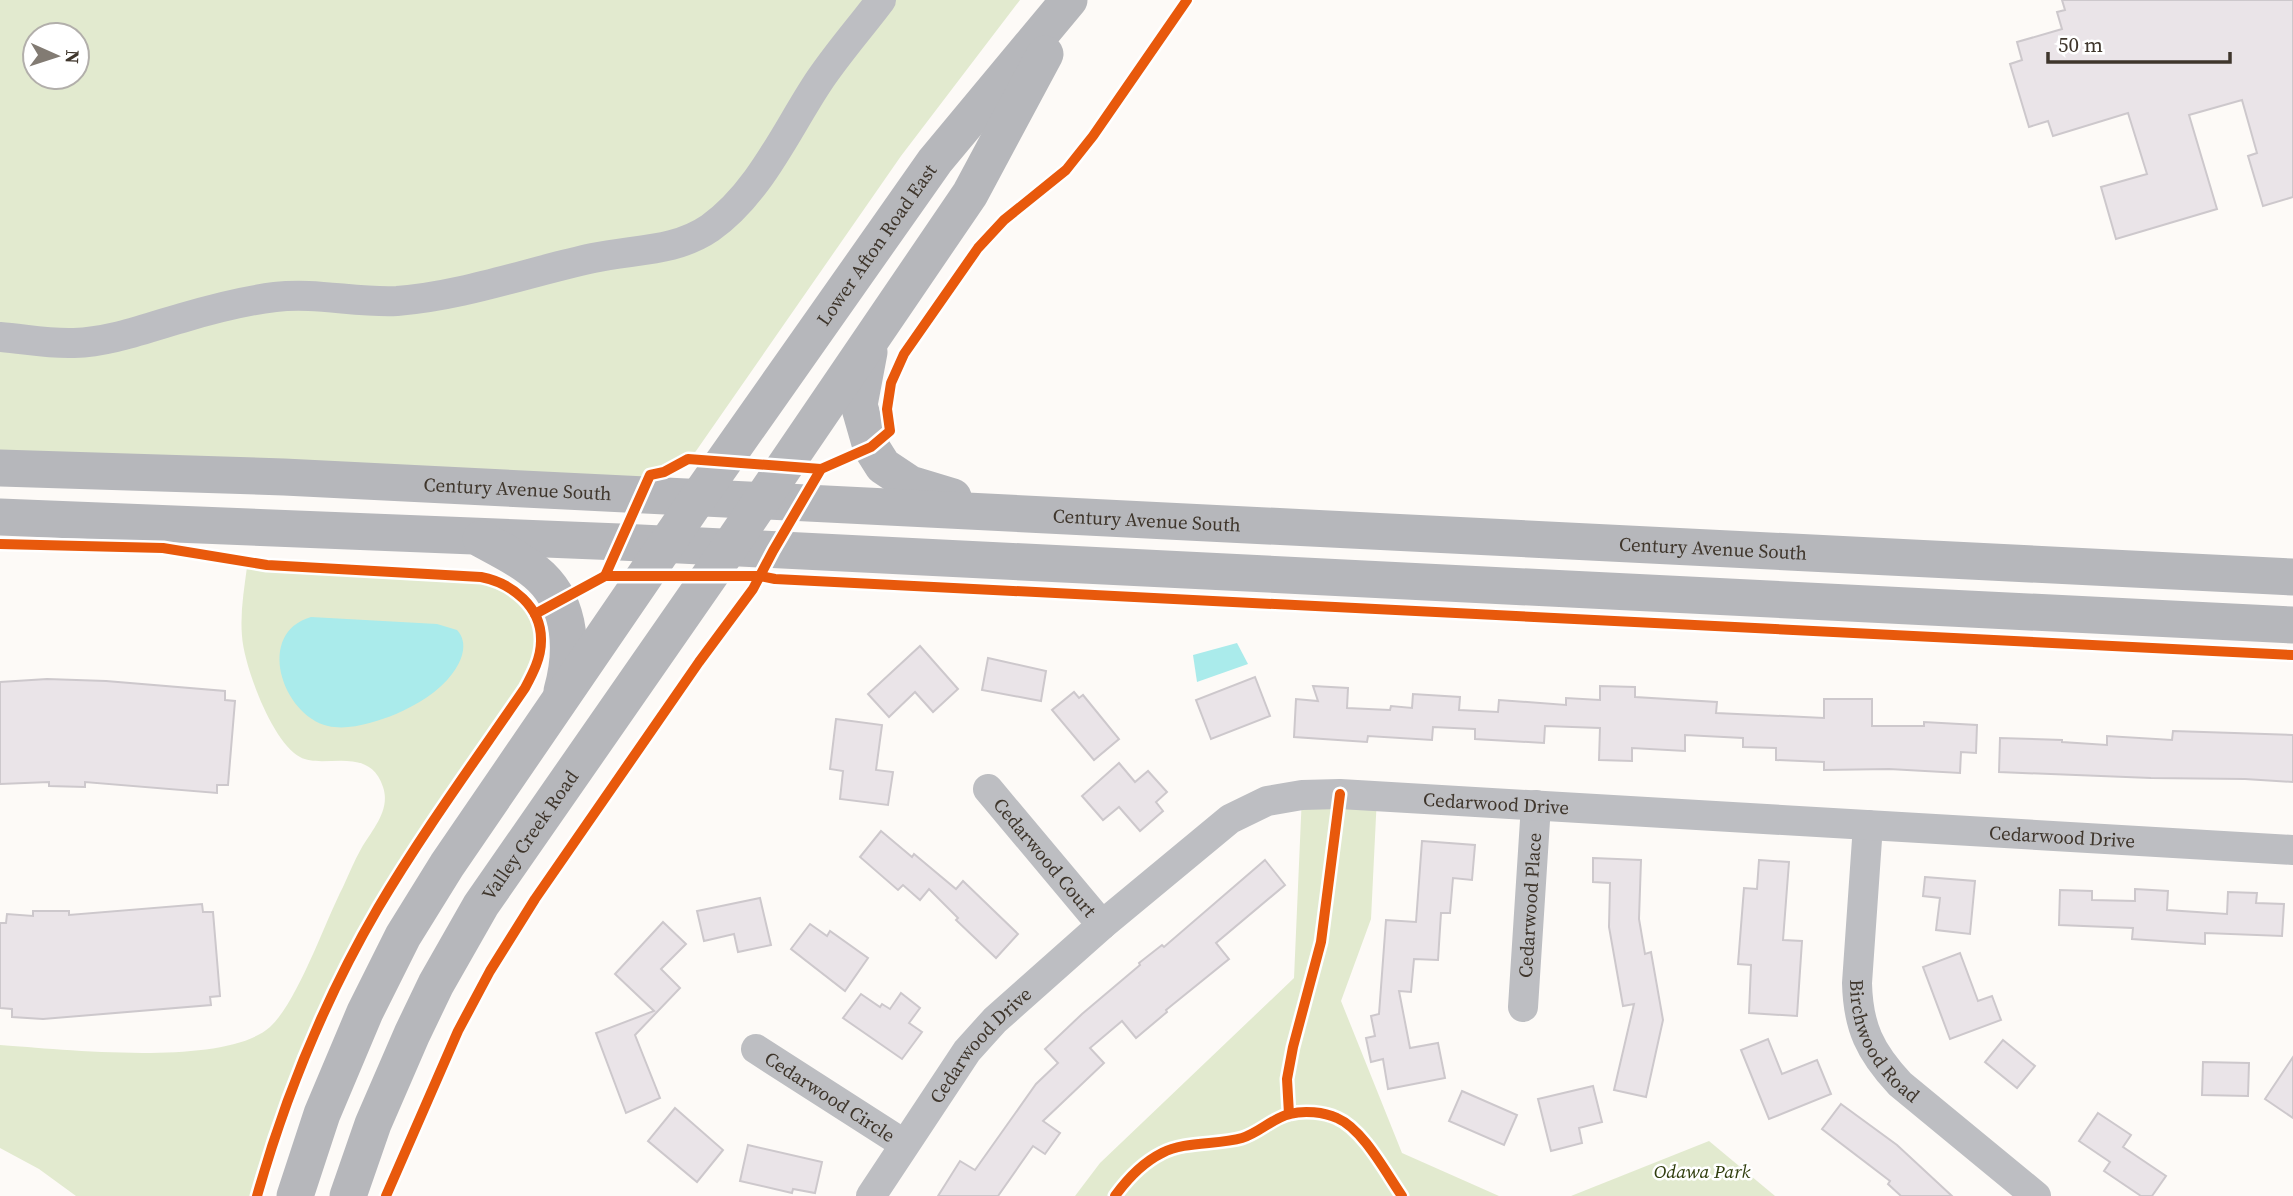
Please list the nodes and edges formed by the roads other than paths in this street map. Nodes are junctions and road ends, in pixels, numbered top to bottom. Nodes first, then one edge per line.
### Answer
1 (881, 0) edge
2 (1071, 0) edge
3 (0, 337) edge
4 (872, 340) junction
5 (0, 468) edge
6 (698, 498) junction
7 (762, 501) junction
8 (1007, 512) junction
9 (0, 517) edge
10 (477, 536) junction
11 (666, 545) junction
12 (729, 548) junction
13 (2293, 577) edge
14 (2293, 625) edge
15 (558, 702) junction
16 (988, 789) dead end
17 (1536, 805) junction
18 (1868, 825) junction
19 (2293, 850) edge
20 (1102, 925) junction
21 (1523, 1007) dead end
22 (756, 1049) dead end
23 (904, 1144) junction
24 (295, 1196) edge
25 (348, 1196) edge
26 (871, 1196) edge
27 (2036, 1196) edge

1 - 3 street
2 - 4 main road, Lower Afton Road East
2 - 6 main road, Lower Afton Road East
4 - 7 main road, Lower Afton Road East
4 - 8 main road
5 - 6 main road, Century Avenue South
6 - 7 main road, Century Avenue South
6 - 11 main road
7 - 8 main road, Century Avenue South
7 - 12 main road, Valley Creek Road
8 - 13 main road, Century Avenue South
9 - 10 main road
10 - 11 main road
10 - 15 main road
11 - 12 main road
11 - 15 main road
12 - 14 main road
12 - 25 main road, Valley Creek Road
15 - 24 main road
16 - 20 street, Cedarwood Court
17 - 18 street, Cedarwood Drive
17 - 20 street, Cedarwood Drive
17 - 21 street, Cedarwood Place
18 - 19 street, Cedarwood Drive
18 - 27 street, Birchwood Road
20 - 23 street, Cedarwood Drive
22 - 23 street, Cedarwood Circle
23 - 26 street, Cedarwood Drive

